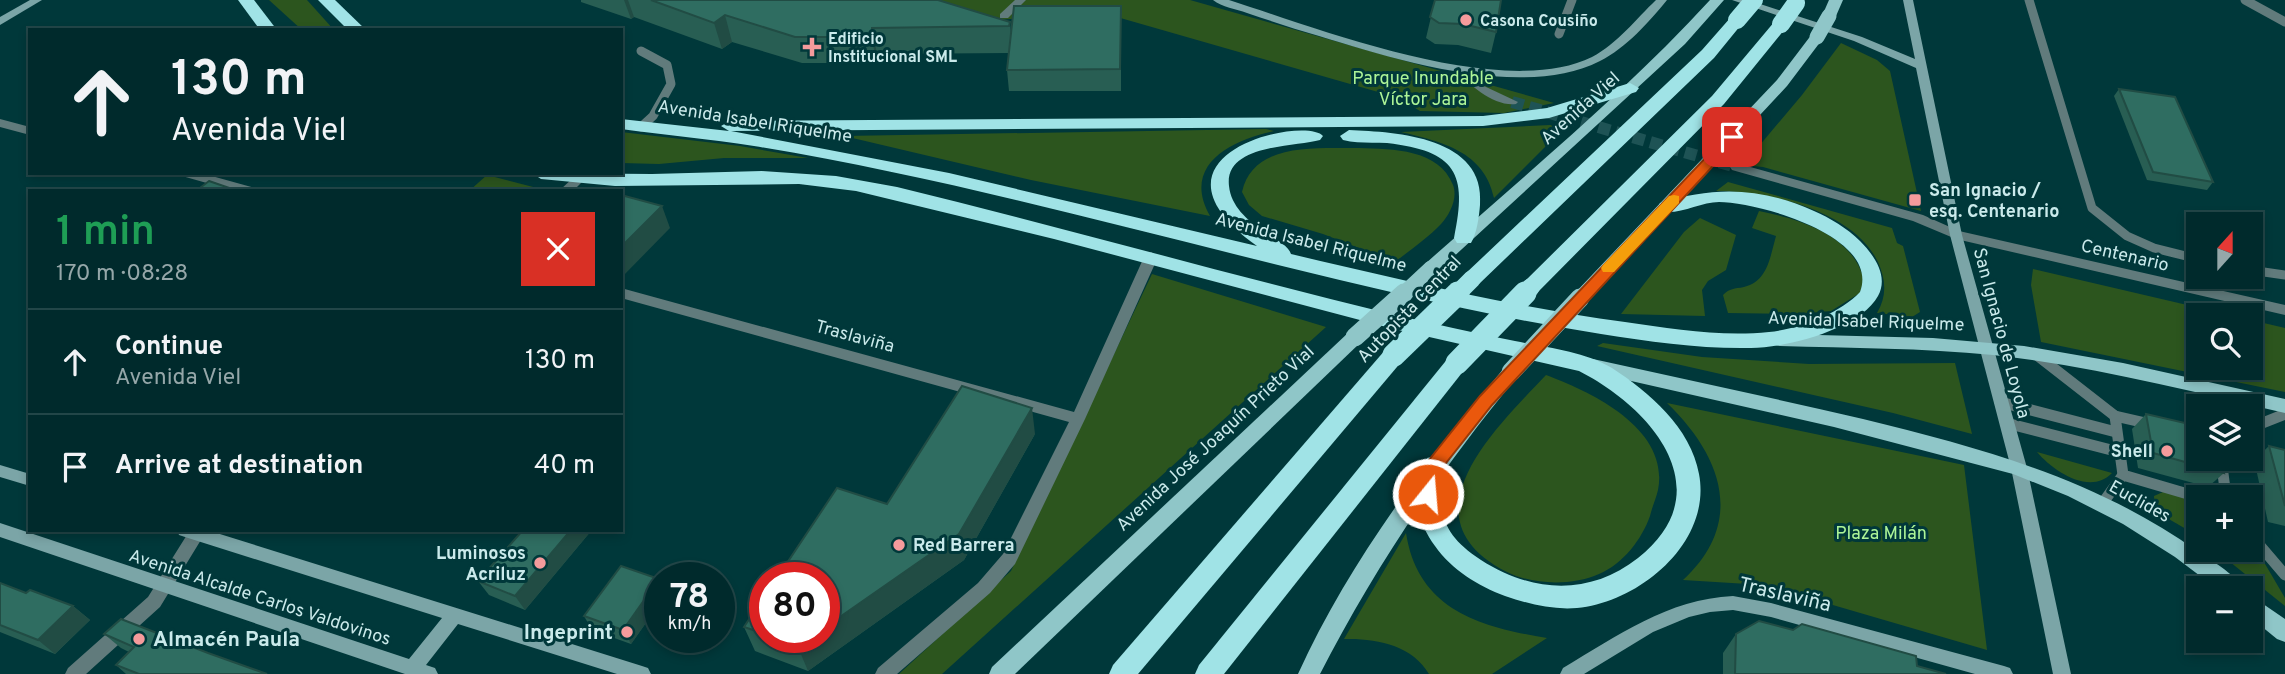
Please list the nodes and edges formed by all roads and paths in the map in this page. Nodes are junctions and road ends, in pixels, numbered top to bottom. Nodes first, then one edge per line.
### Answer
1 (37, 0) edge
2 (246, 0) edge
3 (326, 0) edge
4 (1021, 0) edge
5 (1219, 0) edge
6 (1572, 0) edge
7 (1662, 0) edge
8 (1717, 0) edge
9 (1737, 0) edge
10 (1754, 0) edge
11 (1836, 0) edge
12 (1908, 0) edge
13 (2029, 0) edge
14 (2245, 0) edge
15 (1796, 1) edge
16 (1004, 16) dead end
17 (0, 22) edge
18 (2285, 22) edge
19 (267, 28) edge
20 (356, 28) edge
21 (1559, 34) dead end
22 (642, 51) dead end
23 (1919, 65) junction
24 (1462, 70) junction
25 (1630, 88) junction
26 (1512, 102) tunnel mouth
27 (0, 123) edge
28 (623, 124) edge
29 (641, 127) junction
30 (28, 130) edge
31 (1736, 167) tunnel mouth
32 (193, 175) edge
33 (546, 175) edge
34 (572, 185) edge
35 (244, 189) edge
36 (1667, 207) junction
37 (1956, 235) junction
38 (1464, 238) junction
39 (2186, 256) edge
40 (1151, 257) junction
41 (1299, 263) junction
42 (2263, 272) edge
43 (2285, 275) edge
44 (623, 294) edge
45 (2285, 310) edge
46 (1771, 340) junction
47 (1985, 348) junction
48 (2038, 356) junction
49 (1586, 364) junction
50 (2000, 402) junction
51 (2285, 407) edge
52 (2285, 414) edge
53 (2115, 416) junction
54 (1078, 419) junction
55 (2006, 423) junction
56 (2263, 423) edge
57 (2163, 427) edge
58 (2116, 432) junction
59 (2119, 452) junction
60 (1435, 465) junction
61 (2019, 468) junction
62 (0, 471) edge
63 (2123, 475) junction
64 (28, 479) edge
65 (2186, 493) edge
66 (2102, 504) junction
67 (0, 530) edge
68 (193, 532) edge
69 (197, 532) edge
70 (2263, 549) edge
71 (2285, 575) edge
72 (2215, 576) edge
73 (163, 585) junction
74 (2263, 614) edge
75 (455, 615) junction
76 (2285, 632) edge
77 (421, 671) edge
78 (74, 674) edge
79 (642, 674) edge
80 (884, 674) edge
81 (1000, 674) edge
82 (1122, 674) edge
83 (1208, 674) edge
84 (1309, 674) edge
85 (1569, 674) edge
86 (2004, 674) edge
87 (2062, 674) edge

1 - 17 street
2 - 19 highway
3 - 20 highway
4 - 16 street
5 - 24 street
6 - 21 lane
7 - 24 street
8 - 25 main road, Avenida Viel
9 - 23 street
10 - 82 highway, Autopista Central, bridge
11 - 36 main road, bridge
12 - 23 street, San Ignacio de Loyola
13 - 39 lane
14 - 18 lane
15 - 83 highway, bridge
22 - 29 lane
23 - 37 street, San Ignacio de Loyola
24 - 26 street
25 - 29 highway
25 - 38 main road, Avenida Viel
27 - 30 street
28 - 29 highway, Avenida Isabel Riquelme
29 - 41 highway, Avenida Isabel Riquelme
31 - 37 street, Centenario
32 - 35 street
33 - 34 highway
34 - 40 highway
36 - 46 highway
36 - 60 main road, bridge
37 - 45 street, Centenario
37 - 47 street, San Ignacio de Loyola
38 - 41 highway
38 - 81 main road, Avenida José Joaquín Prieto Vial, bridge
40 - 49 highway
40 - 54 street
41 - 46 highway, Avenida Isabel Riquelme
42 - 43 lane
44 - 54 street, Traslaviña
46 - 47 main road, Avenida Isabel Riquelme
47 - 48 main road, Avenida Isabel Riquelme
47 - 50 street, San Ignacio de Loyola
48 - 51 main road, Avenida Isabel Riquelme
48 - 53 lane
49 - 60 highway
49 - 61 main road
50 - 55 street, San Ignacio de Loyola
50 - 58 lane
52 - 56 lane
53 - 57 lane
53 - 58 lane
54 - 80 street
55 - 59 lane
55 - 61 street, San Ignacio de Loyola
58 - 59 lane
59 - 63 lane
60 - 84 main road
61 - 66 main road, Euclides
61 - 87 street, San Ignacio de Loyola
62 - 64 street
63 - 65 lane
63 - 66 lane
66 - 72 main road, Euclides
67 - 73 street, Avenida Alcalde Carlos Valdovinos
68 - 73 street
69 - 75 street
70 - 71 lane
73 - 77 street, Avenida Alcalde Carlos Valdovinos
73 - 78 street
74 - 76 main road
75 - 77 street
75 - 79 street
85 - 86 street, Traslaviña

